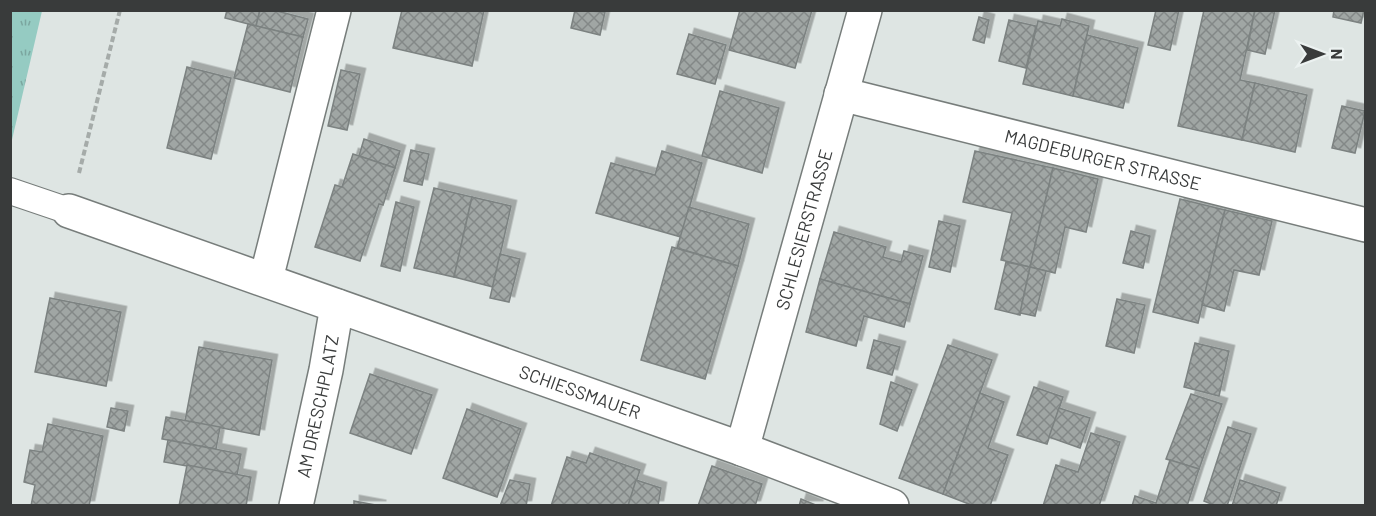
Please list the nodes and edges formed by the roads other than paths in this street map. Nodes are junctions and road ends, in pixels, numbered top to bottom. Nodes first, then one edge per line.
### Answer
1 (334, 10) edge
2 (865, 10) edge
3 (841, 94) junction
4 (10, 191) edge
5 (69, 211) joint
6 (1365, 225) edge
7 (266, 279) junction
8 (337, 306) junction
9 (742, 449) junction
10 (296, 506) edge
11 (892, 506) edge

1 - 7 street
2 - 3 street, SCHLESIERSTRASSE
3 - 6 street, MAGDEBURGER STRASSE
3 - 9 street, SCHLESIERSTRASSE
4 - 5 lane
5 - 7 street, SCHIESSMAUER
7 - 8 street, SCHIESSMAUER
8 - 9 street, SCHIESSMAUER
8 - 10 street, AM DRESCHPLATZ
9 - 11 street, SCHIESSMAUER

